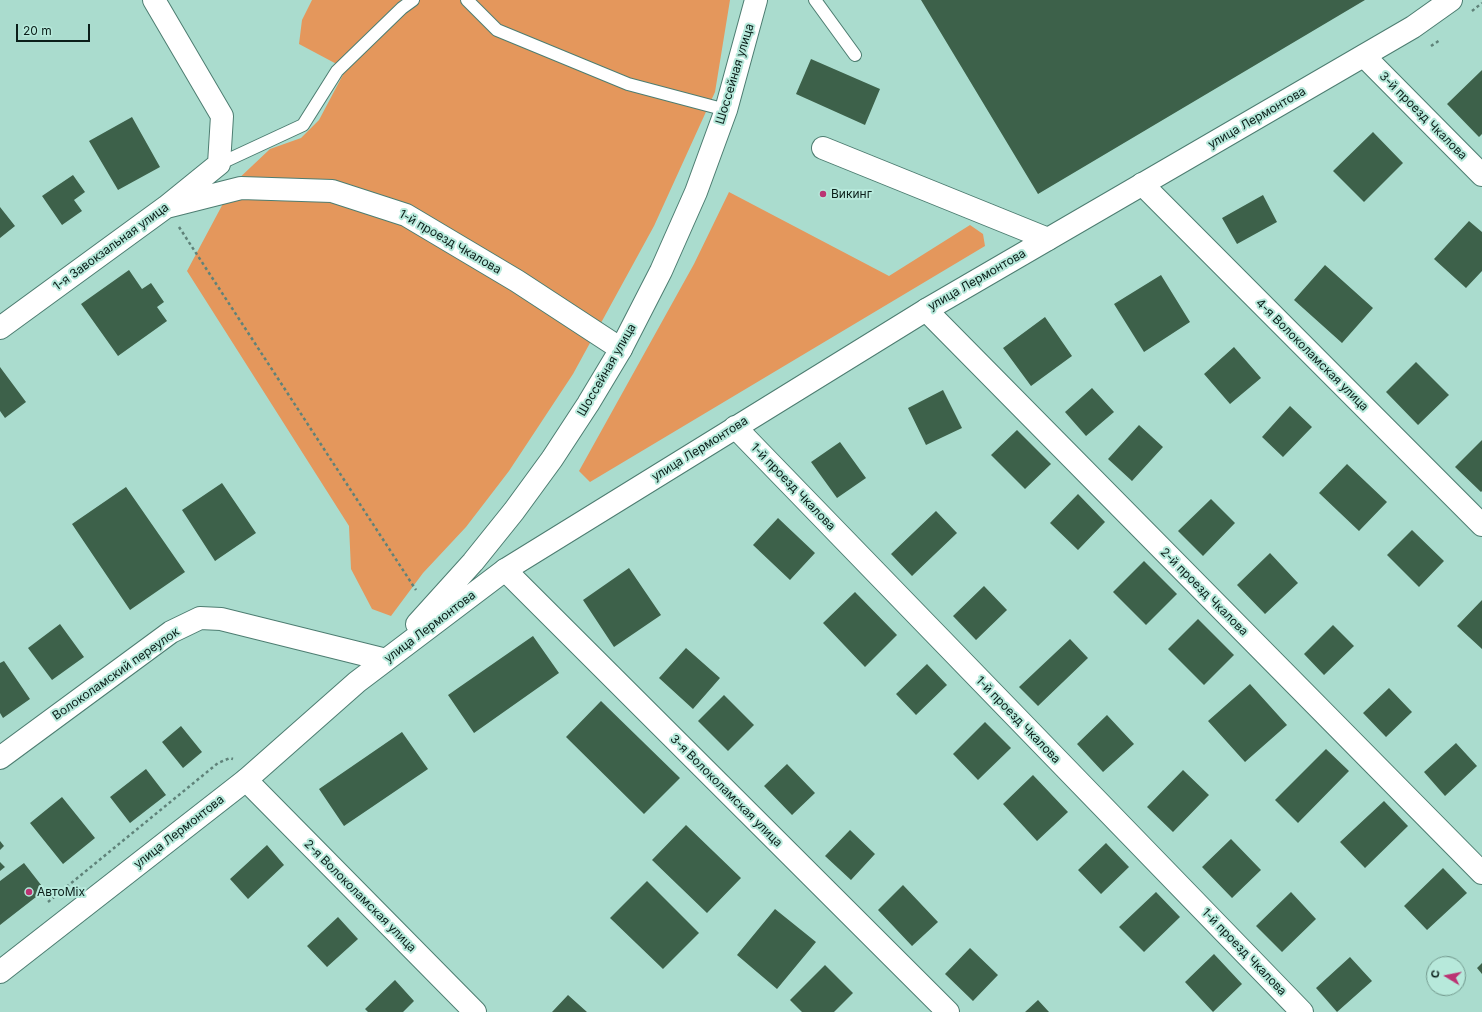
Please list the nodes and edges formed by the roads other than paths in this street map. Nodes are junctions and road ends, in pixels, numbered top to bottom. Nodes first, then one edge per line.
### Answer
1 (154, 0) edge
2 (413, 0) edge
3 (468, 0) edge
4 (756, 0) edge
5 (815, 0) edge
6 (1451, 0) edge
7 (855, 54) dead end
8 (1364, 56) junction
9 (726, 110) junction
10 (822, 148) dead end
11 (219, 164) junction
12 (1482, 175) edge
13 (1142, 184) junction
14 (166, 207) junction
15 (1048, 239) junction
16 (926, 310) junction
17 (0, 328) edge
18 (622, 349) junction
19 (735, 427) junction
20 (1482, 525) edge
21 (505, 570) junction
22 (382, 659) junction
23 (357, 682) junction
24 (0, 758) edge
25 (253, 773) junction
26 (1482, 873) edge
27 (0, 972) edge
28 (475, 1012) edge
29 (948, 1012) edge
30 (1302, 1012) edge

1 - 11 street
2 - 11 lane
3 - 9 lane
4 - 9 street, Шоссейная улица
5 - 7 lane
6 - 8 street, улица Лермонтова
8 - 12 street, 3-й проезд Чкалова
8 - 13 street, улица Лермонтова
9 - 18 street, Шоссейная улица
10 - 15 street
11 - 14 street, 1-я Завокзальная улица
13 - 15 street, улица Лермонтова
13 - 20 street, 4-я Волоколамская улица
14 - 17 street, 1-я Завокзальная улица
14 - 18 street, 1-й проезд Чкалова
15 - 16 street, улица Лермонтова
16 - 19 street, улица Лермонтова
16 - 26 street, 2-й проезд Чкалова
18 - 22 street, Шоссейная улица
19 - 21 street, улица Лермонтова
19 - 30 street, 1-й проезд Чкалова
21 - 23 street, улица Лермонтова
21 - 29 street, 3-я Волоколамская улица
22 - 23 street, Шоссейная улица
22 - 24 street, Волоколамский переулок
23 - 25 street, улица Лермонтова
25 - 27 street, улица Лермонтова
25 - 28 street, 2-я Волоколамская улица

